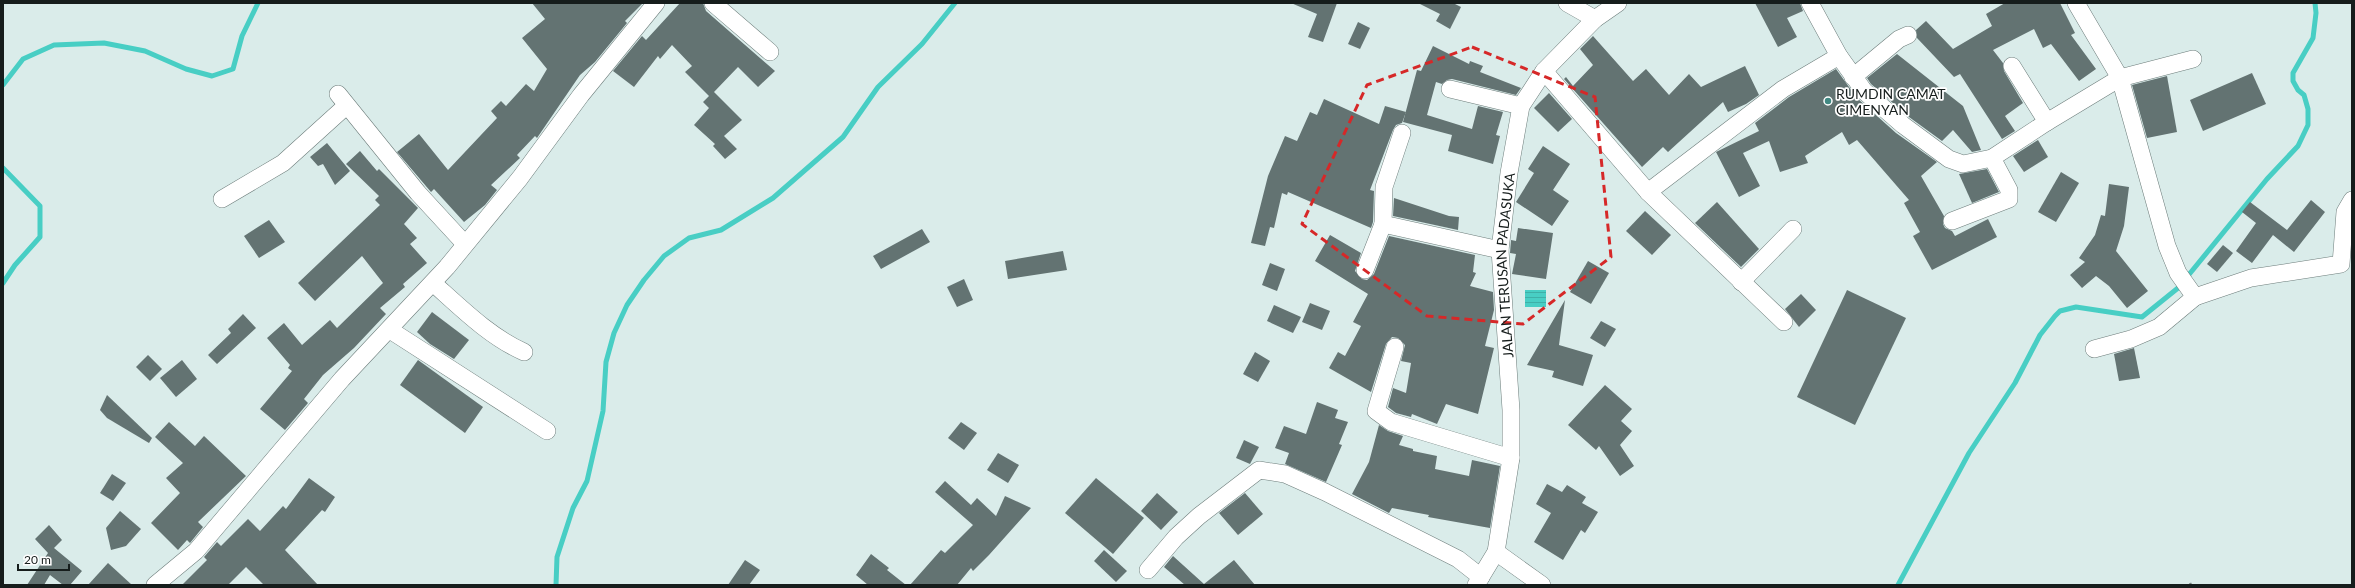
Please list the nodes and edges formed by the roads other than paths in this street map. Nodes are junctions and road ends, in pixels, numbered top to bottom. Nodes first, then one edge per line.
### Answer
1 (656, 3) edge
2 (713, 3) edge
3 (1567, 3) edge
4 (1618, 3) edge
5 (1810, 3) edge
6 (2076, 3) edge
7 (1595, 19) junction
8 (1908, 35) dead end
9 (770, 52) dead end
10 (1839, 56) junction
11 (2193, 59) dead end
12 (2012, 66) dead end
13 (1544, 70) junction
14 (1853, 76) junction
15 (2120, 78) junction
16 (1450, 89) dead end
17 (1521, 106) junction
18 (2047, 122) junction
19 (1402, 133) dead end
20 (1992, 158) junction
21 (1648, 192) junction
22 (222, 199) dead end
23 (2352, 200) edge
24 (1952, 221) dead end
25 (1383, 224) junction
26 (1793, 229) dead end
27 (465, 244) junction
28 (1500, 250) junction
29 (2346, 265) edge
30 (1365, 270) dead end
31 (1741, 282) junction
32 (433, 283) junction
33 (2195, 297) junction
34 (1784, 322) dead end
35 (390, 330) junction
36 (1395, 347) dead end
37 (2094, 349) dead end
38 (524, 352) dead end
39 (547, 431) dead end
40 (1510, 458) junction
41 (1496, 552) junction
42 (1148, 570) dead end
43 (1478, 581) edge
44 (155, 585) edge
45 (1542, 585) edge

1 - 27 street
2 - 9 street
3 - 7 street
4 - 7 street, JALAN TERUSAN PADASUKA
5 - 10 street
6 - 15 street
7 - 13 street, JALAN TERUSAN PADASUKA
8 - 14 street
10 - 14 street
10 - 21 street
11 - 15 street
12 - 18 street
13 - 17 street, JALAN TERUSAN PADASUKA
13 - 21 street
14 - 20 street
15 - 18 street
15 - 33 street
16 - 17 street
17 - 28 street, JALAN TERUSAN PADASUKA
18 - 20 street
19 - 25 street
20 - 24 street
21 - 31 street
22 - 27 street
23 - 29 street
25 - 28 street
25 - 30 street
26 - 31 street
27 - 32 street
28 - 40 street, JALAN TERUSAN PADASUKA
29 - 33 street
31 - 34 street
32 - 35 street
32 - 38 street
33 - 37 street
35 - 39 street
35 - 44 street
36 - 40 street
40 - 41 street, JALAN TERUSAN PADASUKA
41 - 43 street, JALAN TERUSAN PADASUKA
41 - 45 street
42 - 43 street

